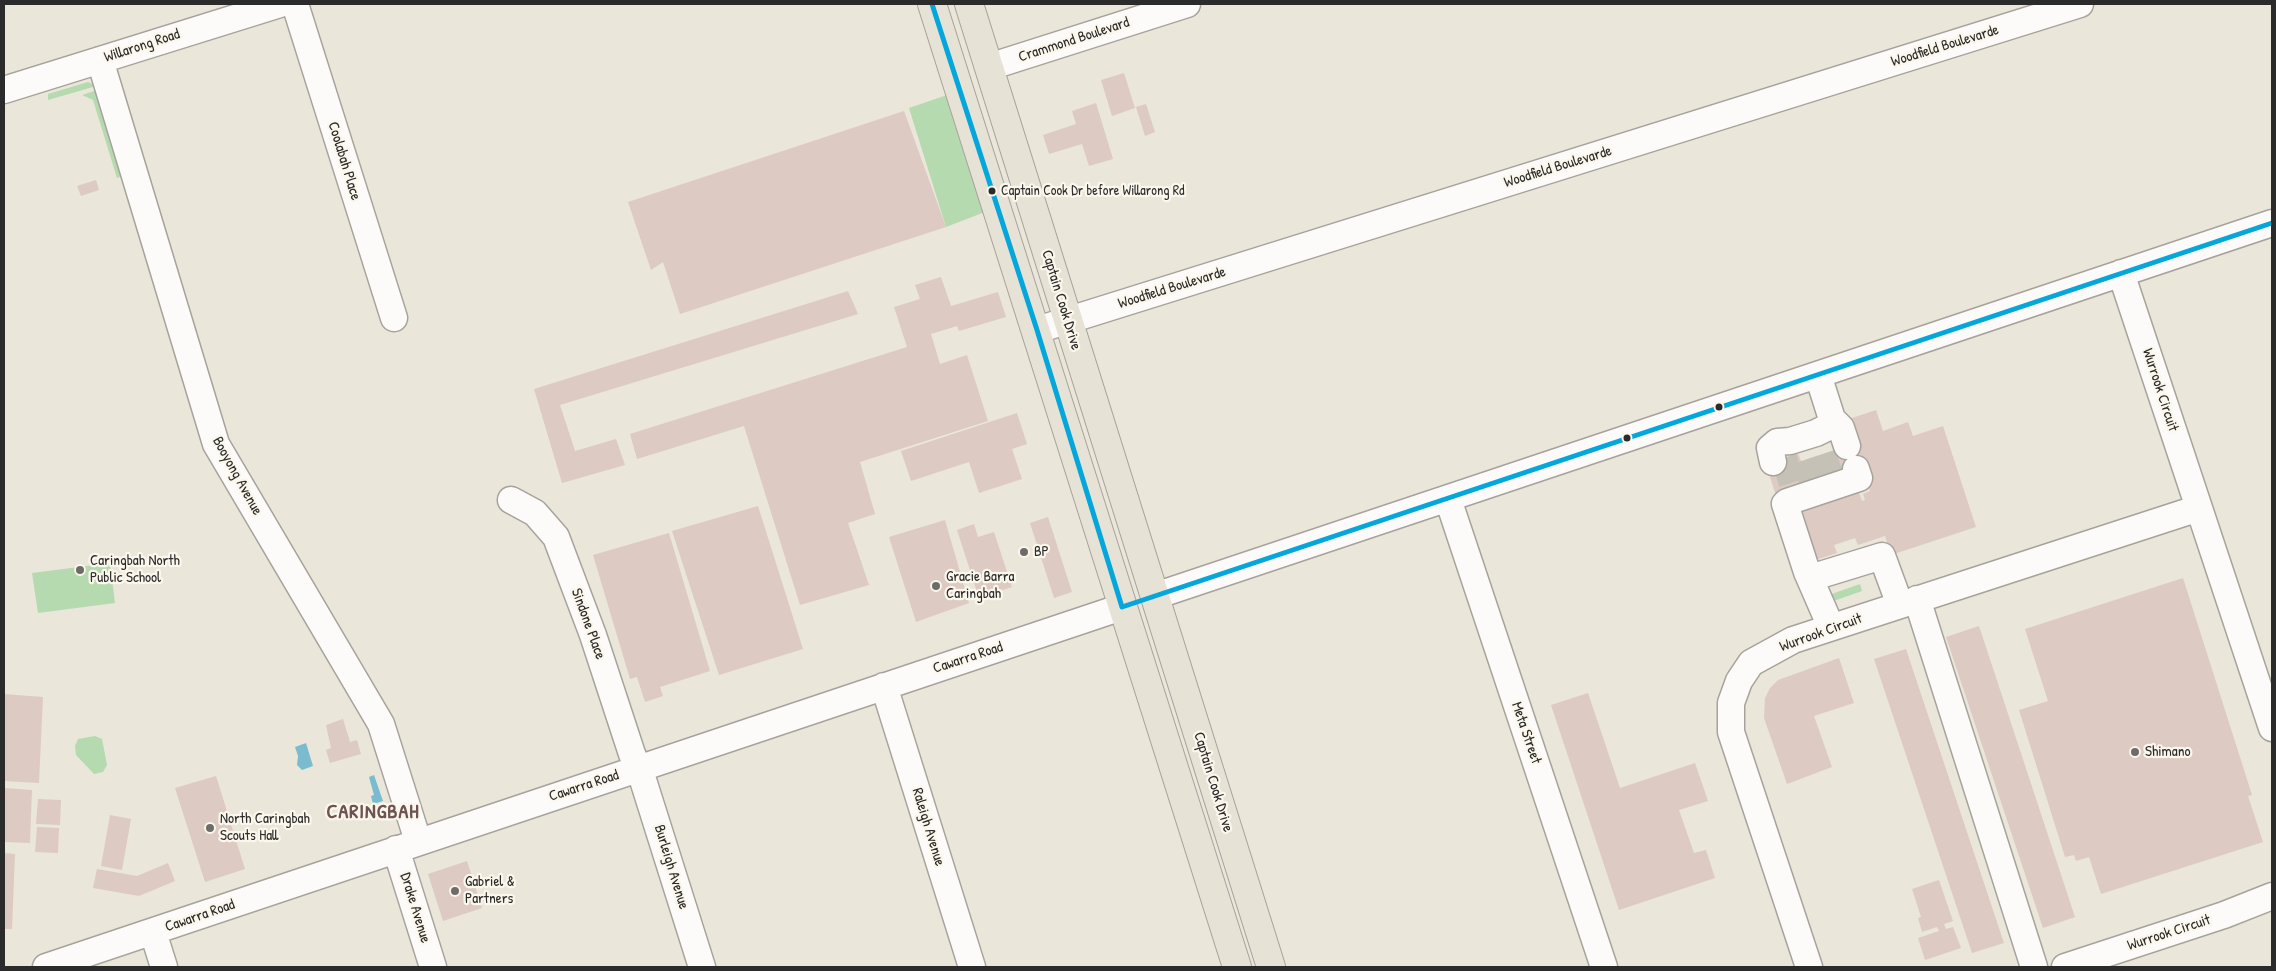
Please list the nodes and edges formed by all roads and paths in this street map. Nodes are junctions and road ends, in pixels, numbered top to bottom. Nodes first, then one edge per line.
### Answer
1 (280, 4) edge
2 (295, 4) edge
3 (932, 4) edge
4 (969, 4) edge
5 (1187, 4) edge
6 (2080, 4) edge
7 (100, 60) junction
8 (989, 67) junction
9 (4, 90) edge
10 (2272, 223) edge
11 (2121, 273) junction
12 (394, 318) dead end
13 (1068, 320) junction
14 (1037, 330) junction
15 (1818, 375) junction
16 (512, 500) dead end
17 (1448, 500) junction
18 (2199, 508) junction
19 (1820, 574) dead end
20 (1155, 596) junction
21 (1909, 602) junction
22 (1122, 607) junction
23 (1831, 627) junction
24 (884, 686) junction
25 (2272, 728) edge
26 (638, 768) junction
27 (407, 845) junction
28 (2272, 896) edge
29 (153, 932) junction
30 (46, 967) edge
31 (164, 967) edge
32 (433, 967) edge
33 (702, 967) edge
34 (972, 967) edge
35 (1237, 967) edge
36 (1272, 967) edge
37 (1604, 967) edge
38 (1810, 967) edge
39 (2034, 967) edge
40 (2065, 967) edge

1 - 7 street, Willarong Road
2 - 12 street, Coolabah Place
3 - 14 main road
4 - 8 main road, Captain Cook Drive
5 - 8 street, Crammond Boulevard
6 - 13 street, Woodfield Boulevarde
7 - 9 street, Willarong Road
7 - 27 street, Booyong Avenue
8 - 13 main road, Captain Cook Drive
10 - 11 street
11 - 15 street
11 - 18 street, Wurrook Circuit
13 - 14 street, Woodfield Boulevarde
13 - 20 main road, Captain Cook Drive
14 - 22 main road
15 - 17 street
15 - 23 street
16 - 26 street, Sindone Place
17 - 20 street
17 - 37 street, Meta Street
18 - 21 street, Wurrook Circuit
18 - 25 street, Wurrook Circuit
19 - 21 street
20 - 22 main road
20 - 36 main road, Captain Cook Drive
21 - 23 street, Wurrook Circuit
21 - 39 street
22 - 24 street, Cawarra Road
22 - 35 main road
23 - 38 street, Wurrook Circuit
24 - 26 street, Cawarra Road
24 - 34 street, Raleigh Avenue
26 - 27 street, Cawarra Road
26 - 33 street, Burleigh Avenue
27 - 29 street, Cawarra Road
27 - 32 street, Drake Avenue
28 - 40 street, Wurrook Circuit
29 - 30 street, Cawarra Road
29 - 31 street

